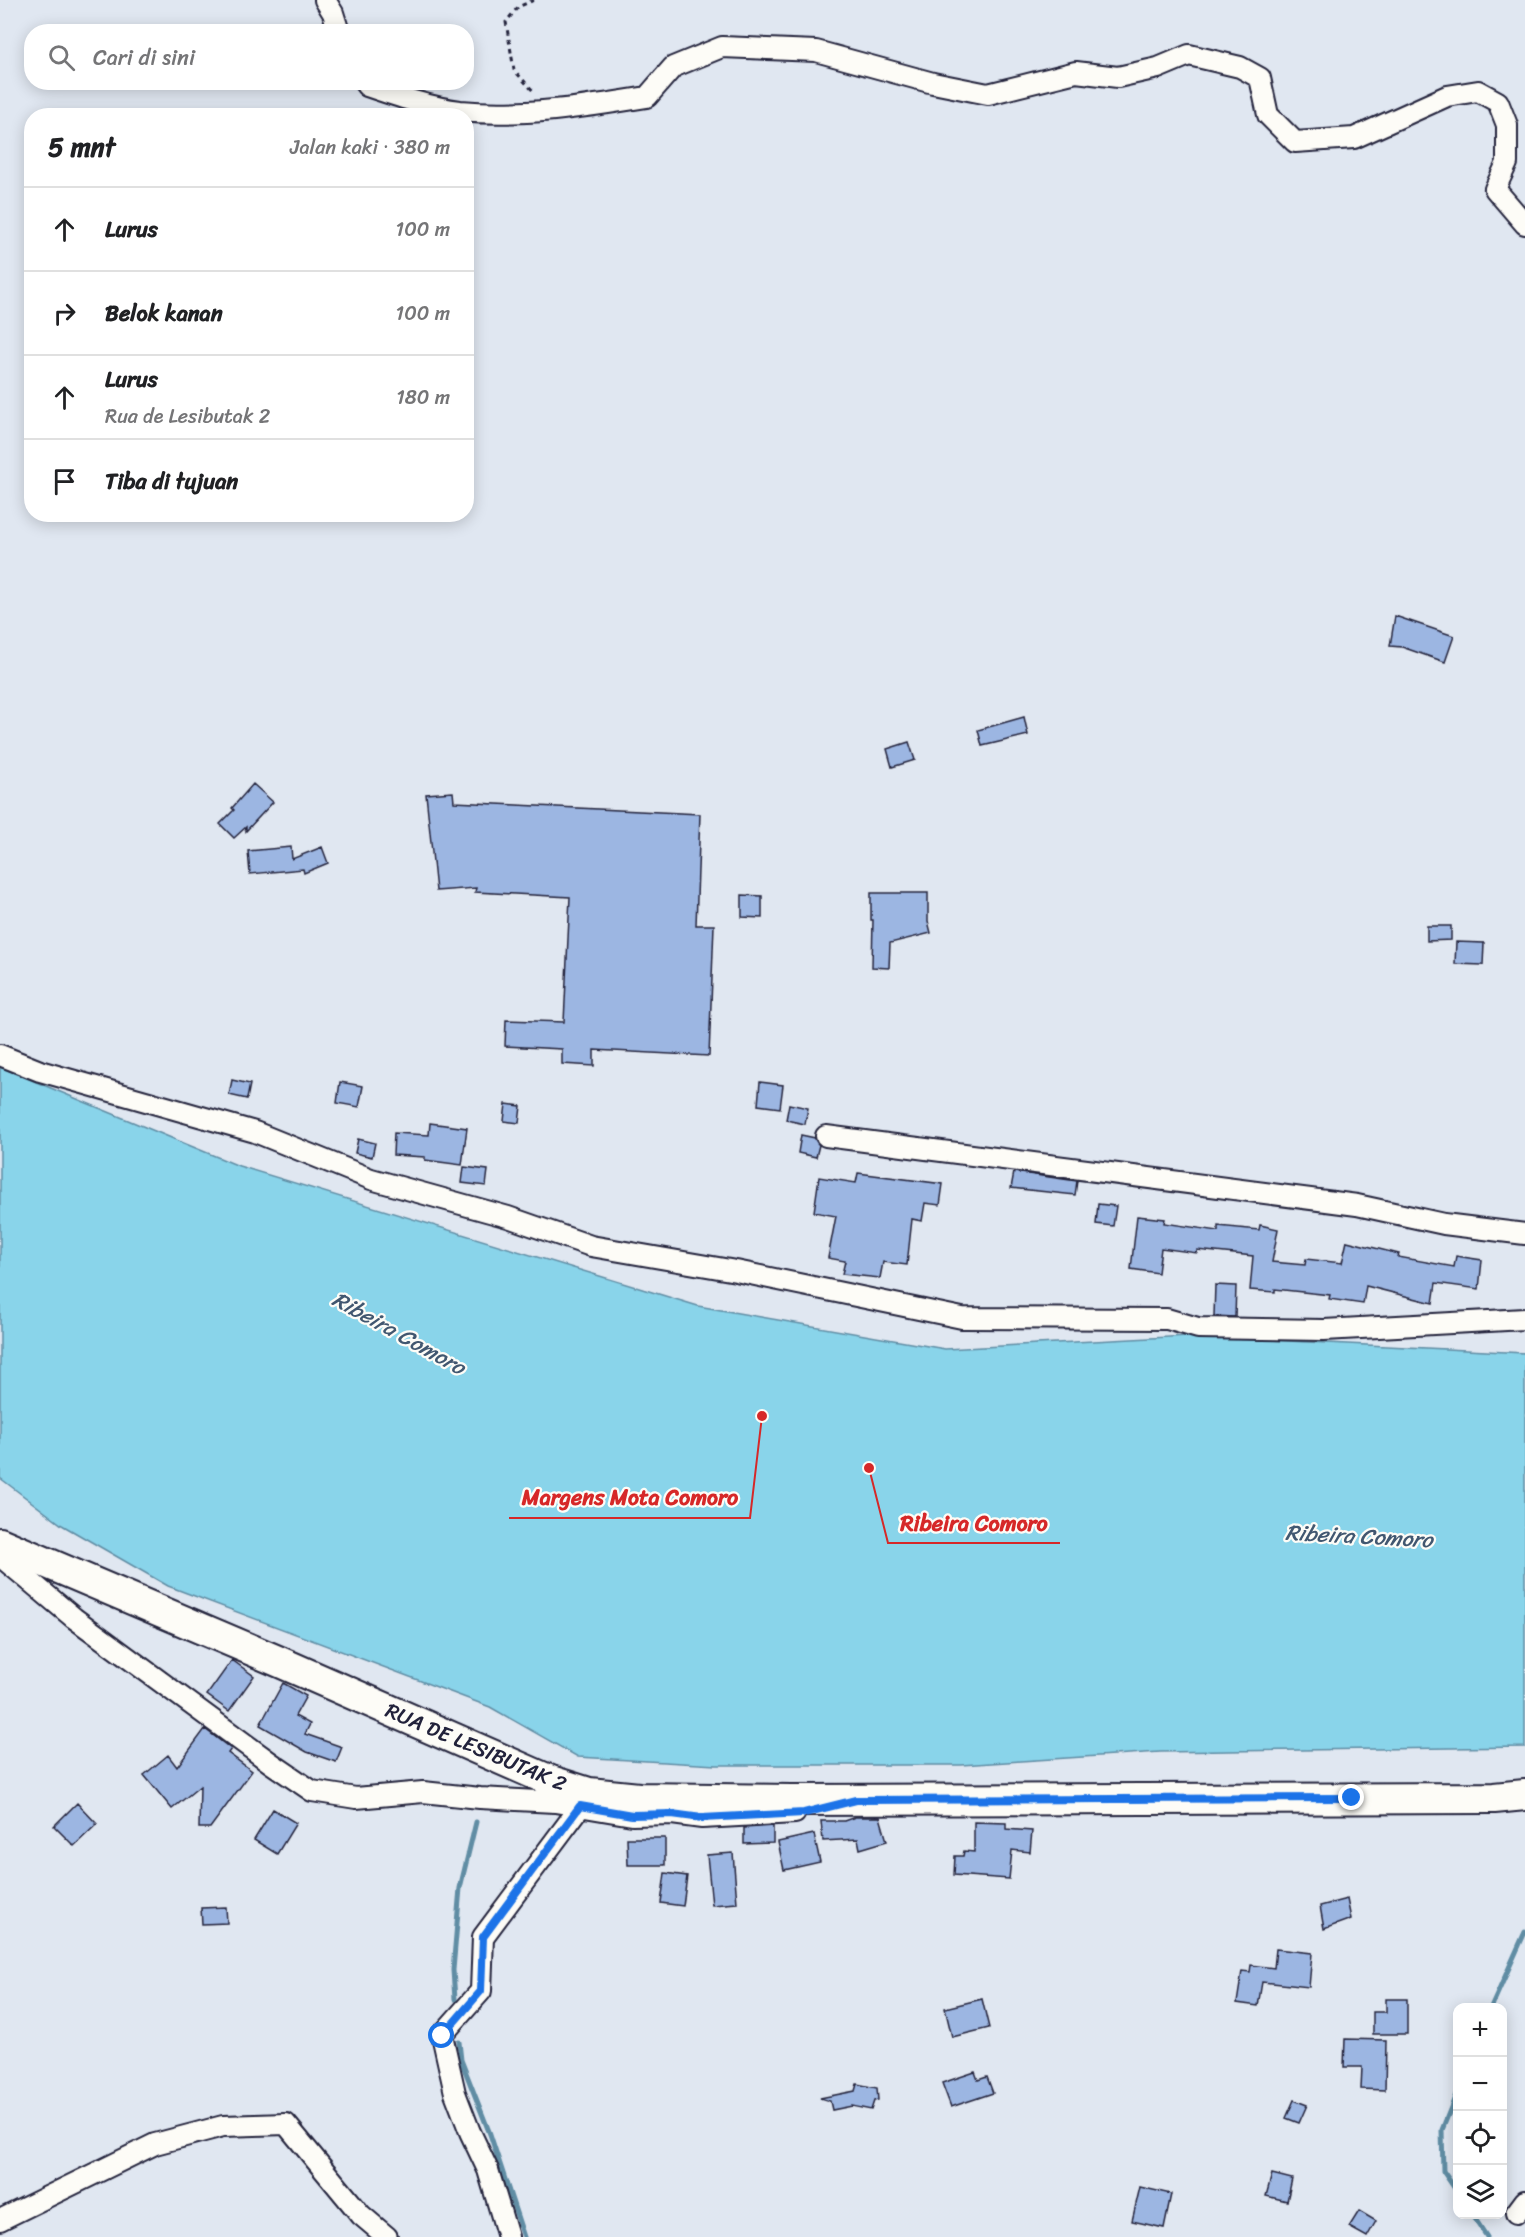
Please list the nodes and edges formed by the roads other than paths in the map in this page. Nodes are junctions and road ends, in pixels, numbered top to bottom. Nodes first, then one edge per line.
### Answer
1 (325, 0) edge
2 (336, 24) edge
3 (379, 90) edge
4 (446, 108) edge
5 (474, 112) edge
6 (1525, 224) edge
7 (0, 1055) edge
8 (826, 1136) dead end
9 (1525, 1234) edge
10 (1525, 1319) edge
11 (0, 1542) edge
12 (0, 1556) edge
13 (1525, 1795) edge
14 (856, 1800) junction
15 (580, 1806) junction
16 (0, 2220) edge
17 (387, 2237) edge
18 (508, 2237) edge

1 - 2 street
3 - 4 street
5 - 6 street
7 - 10 street
8 - 9 street
11 - 14 main road, RUA DE LESIBUTAK 2
12 - 15 street
13 - 14 main road, RUA DE LESIBUTAK 2
14 - 15 street
15 - 18 street
16 - 17 street

